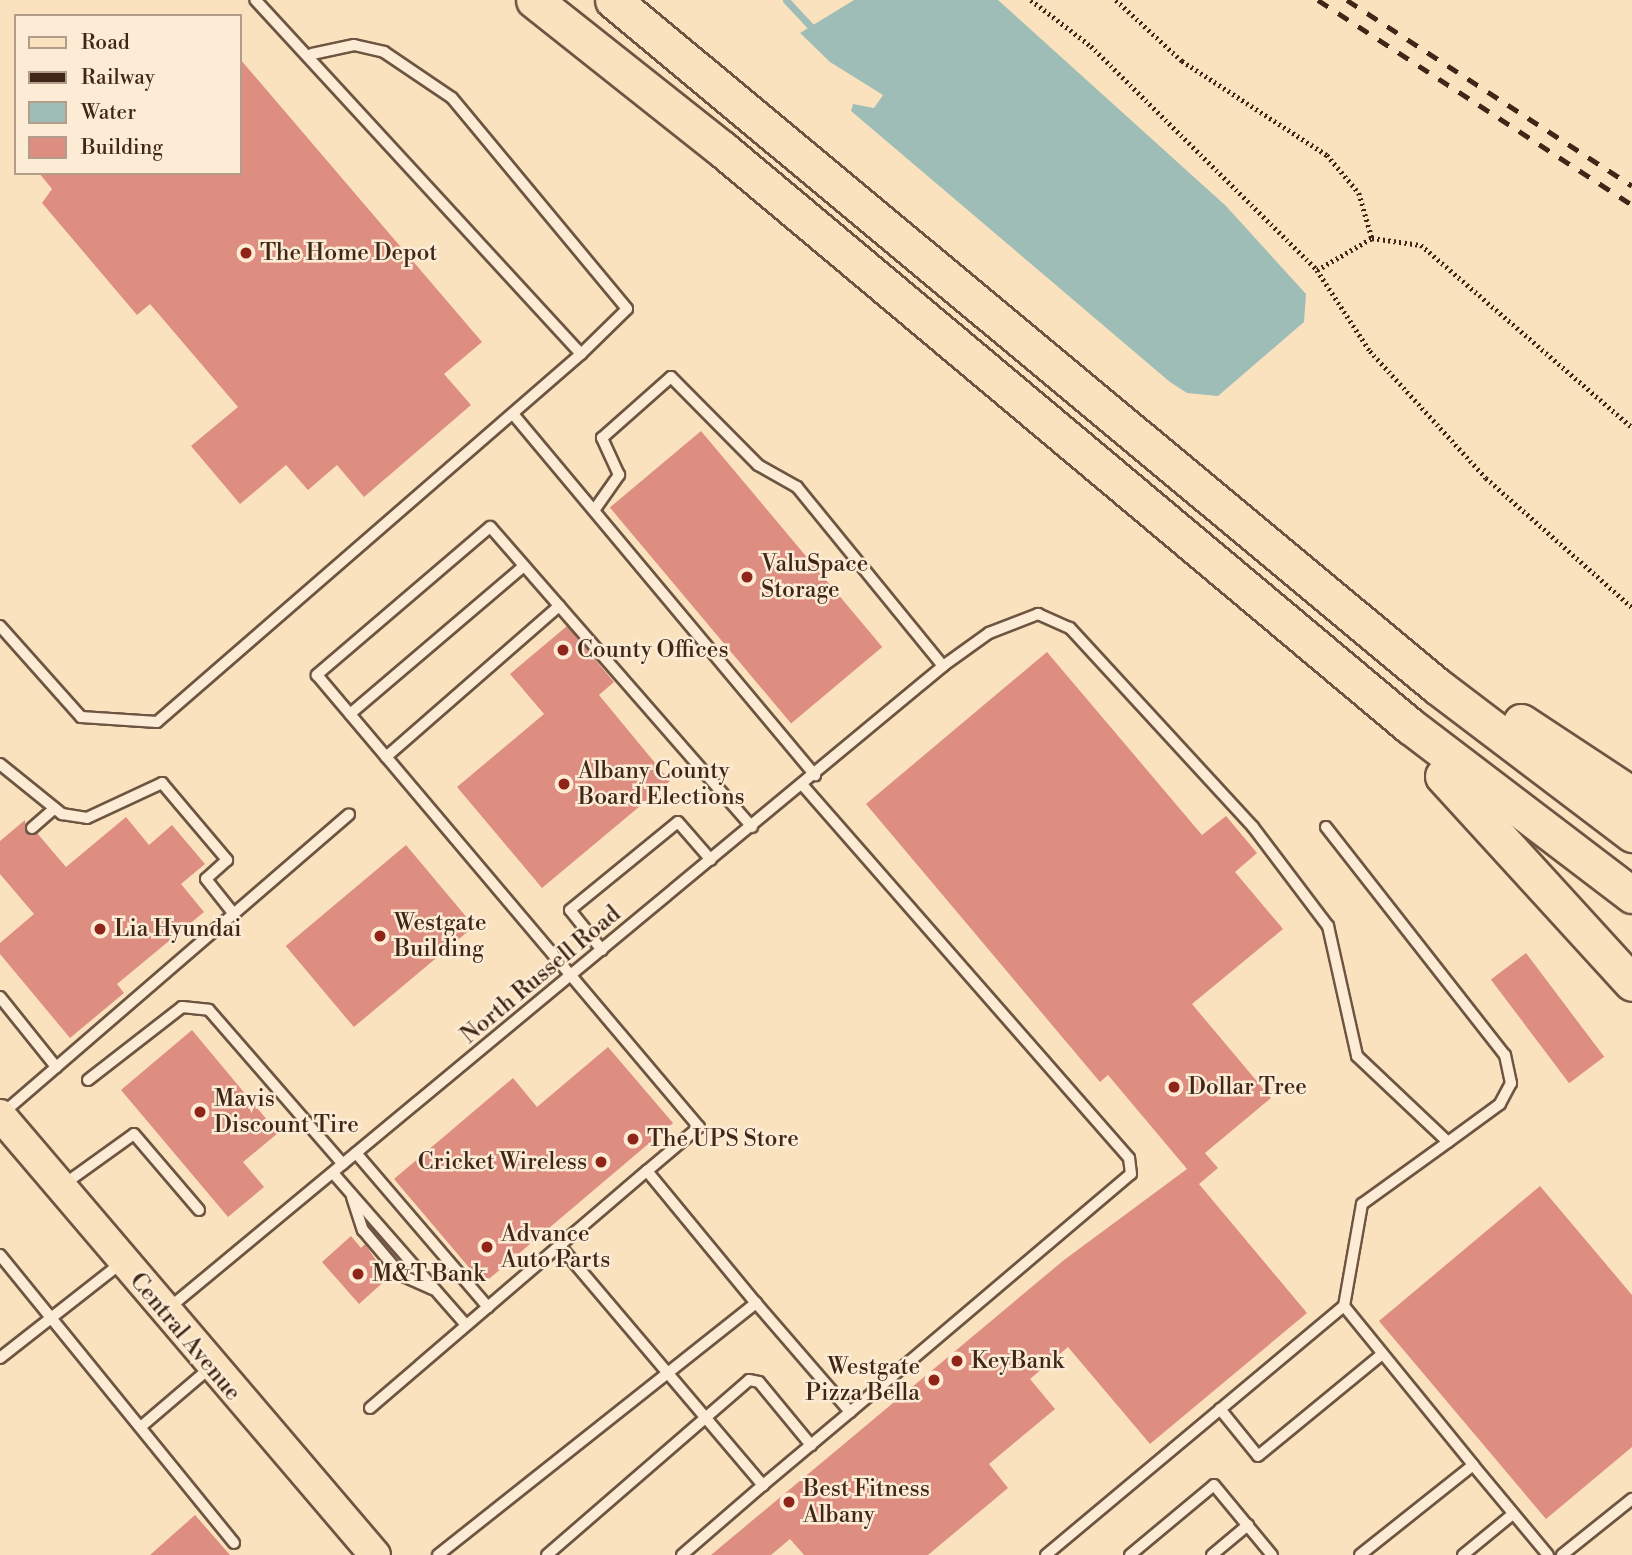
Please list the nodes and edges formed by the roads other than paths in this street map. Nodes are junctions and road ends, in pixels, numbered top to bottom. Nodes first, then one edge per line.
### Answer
1 (255, 0) edge
2 (534, 0) edge
3 (613, 0) edge
4 (312, 54) junction
5 (581, 354) junction
6 (513, 414) junction
7 (595, 509) junction
8 (1228, 511) junction
9 (524, 566) junction
10 (559, 606) junction
11 (0, 626) edge
12 (1328, 658) junction
13 (943, 666) junction
14 (349, 714) junction
15 (386, 757) junction
16 (0, 764) edge
17 (815, 775) junction
18 (803, 786) junction
19 (1632, 795) edge
20 (55, 808) junction
21 (349, 814) dead end
22 (752, 827) junction
23 (1326, 827) dead end
24 (32, 828) dead end
25 (1632, 834) edge
26 (711, 860) junction
27 (1632, 895) edge
28 (233, 913) junction
29 (602, 950) junction
30 (571, 975) junction
31 (1632, 983) edge
32 (0, 997) edge
33 (56, 1067) junction
34 (88, 1080) dead end
35 (0, 1115) edge
36 (1448, 1142) junction
37 (356, 1153) junction
38 (343, 1164) junction
39 (647, 1171) junction
40 (333, 1172) junction
41 (60, 1187) junction
42 (350, 1193) junction
43 (199, 1210) dead end
44 (560, 1245) junction
45 (0, 1255) edge
46 (122, 1262) junction
47 (437, 1291) junction
48 (756, 1303) junction
49 (1344, 1306) junction
50 (488, 1307) junction
51 (164, 1313) junction
52 (52, 1317) junction
53 (466, 1325) junction
54 (1382, 1354) junction
55 (0, 1358) edge
56 (211, 1367) junction
57 (667, 1372) junction
58 (370, 1408) dead end
59 (1220, 1409) junction
60 (849, 1412) junction
61 (706, 1416) junction
62 (143, 1425) junction
63 (811, 1445) junction
64 (1473, 1465) junction
65 (763, 1485) junction
66 (1632, 1499) edge
67 (1513, 1514) junction
68 (1248, 1525) junction
69 (234, 1543) dead end
70 (375, 1555) edge
71 (438, 1555) edge
72 (547, 1555) edge
73 (682, 1555) edge
74 (1046, 1555) edge
75 (1130, 1555) edge
76 (1212, 1555) edge
77 (1272, 1555) edge
78 (1360, 1555) edge
79 (1463, 1555) edge
80 (1548, 1555) edge
81 (1562, 1555) edge

1 - 4 lane
2 - 12 highway
3 - 8 highway
4 - 5 lane
4 - 5 lane
5 - 6 lane
6 - 7 lane
6 - 11 lane
7 - 13 lane
7 - 17 lane
8 - 19 highway
8 - 25 highway
9 - 10 lane
9 - 14 lane
9 - 14 lane
10 - 15 lane
10 - 22 lane
12 - 27 highway
12 - 31 highway
13 - 17 lane, North Russell Road
13 - 36 lane, North Russell Road
14 - 15 lane
15 - 30 lane
16 - 20 lane
17 - 18 lane, North Russell Road
18 - 22 lane, North Russell Road
18 - 60 lane
20 - 24 lane
20 - 28 lane
21 - 28 lane
22 - 26 lane, North Russell Road
23 - 36 lane
26 - 29 lane, North Russell Road
26 - 29 lane
28 - 33 lane
29 - 30 lane, North Russell Road
30 - 37 lane, North Russell Road
30 - 39 lane
32 - 33 lane
33 - 35 lane
34 - 38 lane
35 - 41 main road, Central Avenue
36 - 49 lane
37 - 38 lane, North Russell Road
37 - 50 lane
38 - 40 lane, North Russell Road
39 - 44 lane
39 - 48 lane
40 - 42 lane
40 - 51 lane, North Russell Road
41 - 43 lane
41 - 46 main road, Central Avenue
42 - 47 lane
42 - 47 lane
44 - 50 lane
44 - 57 lane
45 - 52 lane
46 - 51 main road, Central Avenue
46 - 52 lane
47 - 53 lane
48 - 57 lane
48 - 60 lane
49 - 54 lane
49 - 59 lane
50 - 53 lane
51 - 56 main road, Central Avenue
52 - 55 lane
52 - 62 lane
53 - 58 lane
54 - 59 lane
54 - 64 lane
56 - 62 lane
56 - 70 main road, Central Avenue
57 - 61 lane
57 - 71 lane
59 - 74 lane
60 - 63 lane
61 - 63 lane
61 - 65 lane
61 - 72 lane
62 - 69 lane
63 - 65 lane
64 - 67 lane
64 - 78 lane
65 - 73 lane
66 - 81 lane
67 - 79 lane
67 - 80 lane
68 - 75 lane
68 - 76 lane
68 - 77 lane

